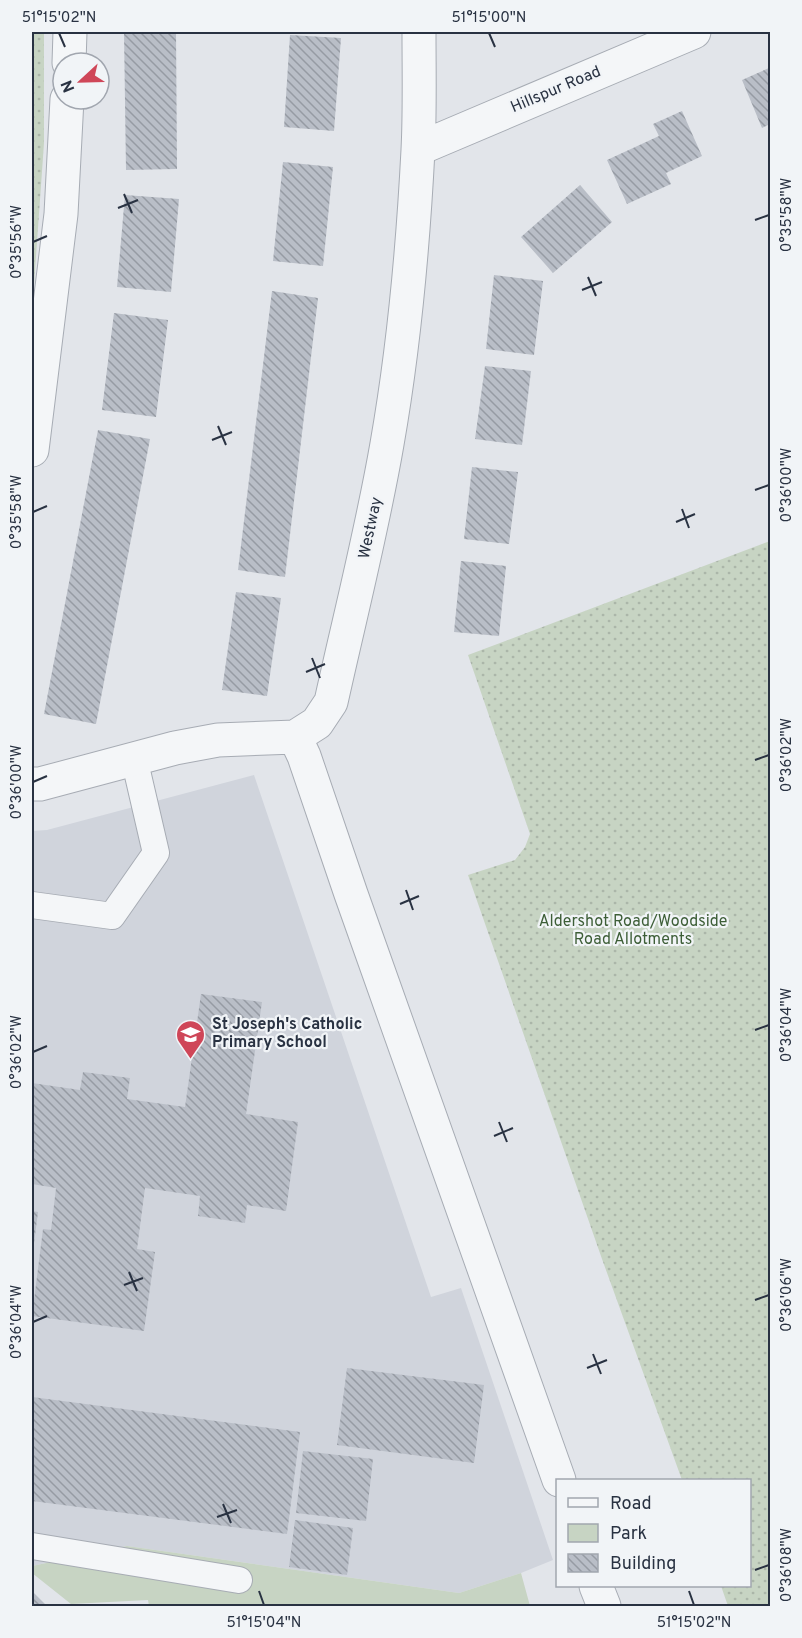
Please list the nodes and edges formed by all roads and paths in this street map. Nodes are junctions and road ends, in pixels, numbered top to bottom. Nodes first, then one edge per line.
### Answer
1 (70, 32) edge
2 (419, 32) edge
3 (694, 32) edge
4 (69, 51) edge
5 (66, 111) edge
6 (418, 149) junction
7 (32, 450) edge
8 (295, 737) junction
9 (134, 758) junction
10 (32, 784) edge
11 (32, 904) edge
12 (559, 1479) edge
13 (32, 1546) edge
14 (239, 1580) dead end
15 (596, 1587) edge
16 (604, 1606) edge

1 - 4 street
2 - 6 street, Westway
3 - 6 street, Hillspur Road
5 - 7 street
6 - 8 street, Westway
8 - 9 street
8 - 12 street
9 - 10 street
9 - 11 lane
13 - 14 lane
15 - 16 street

